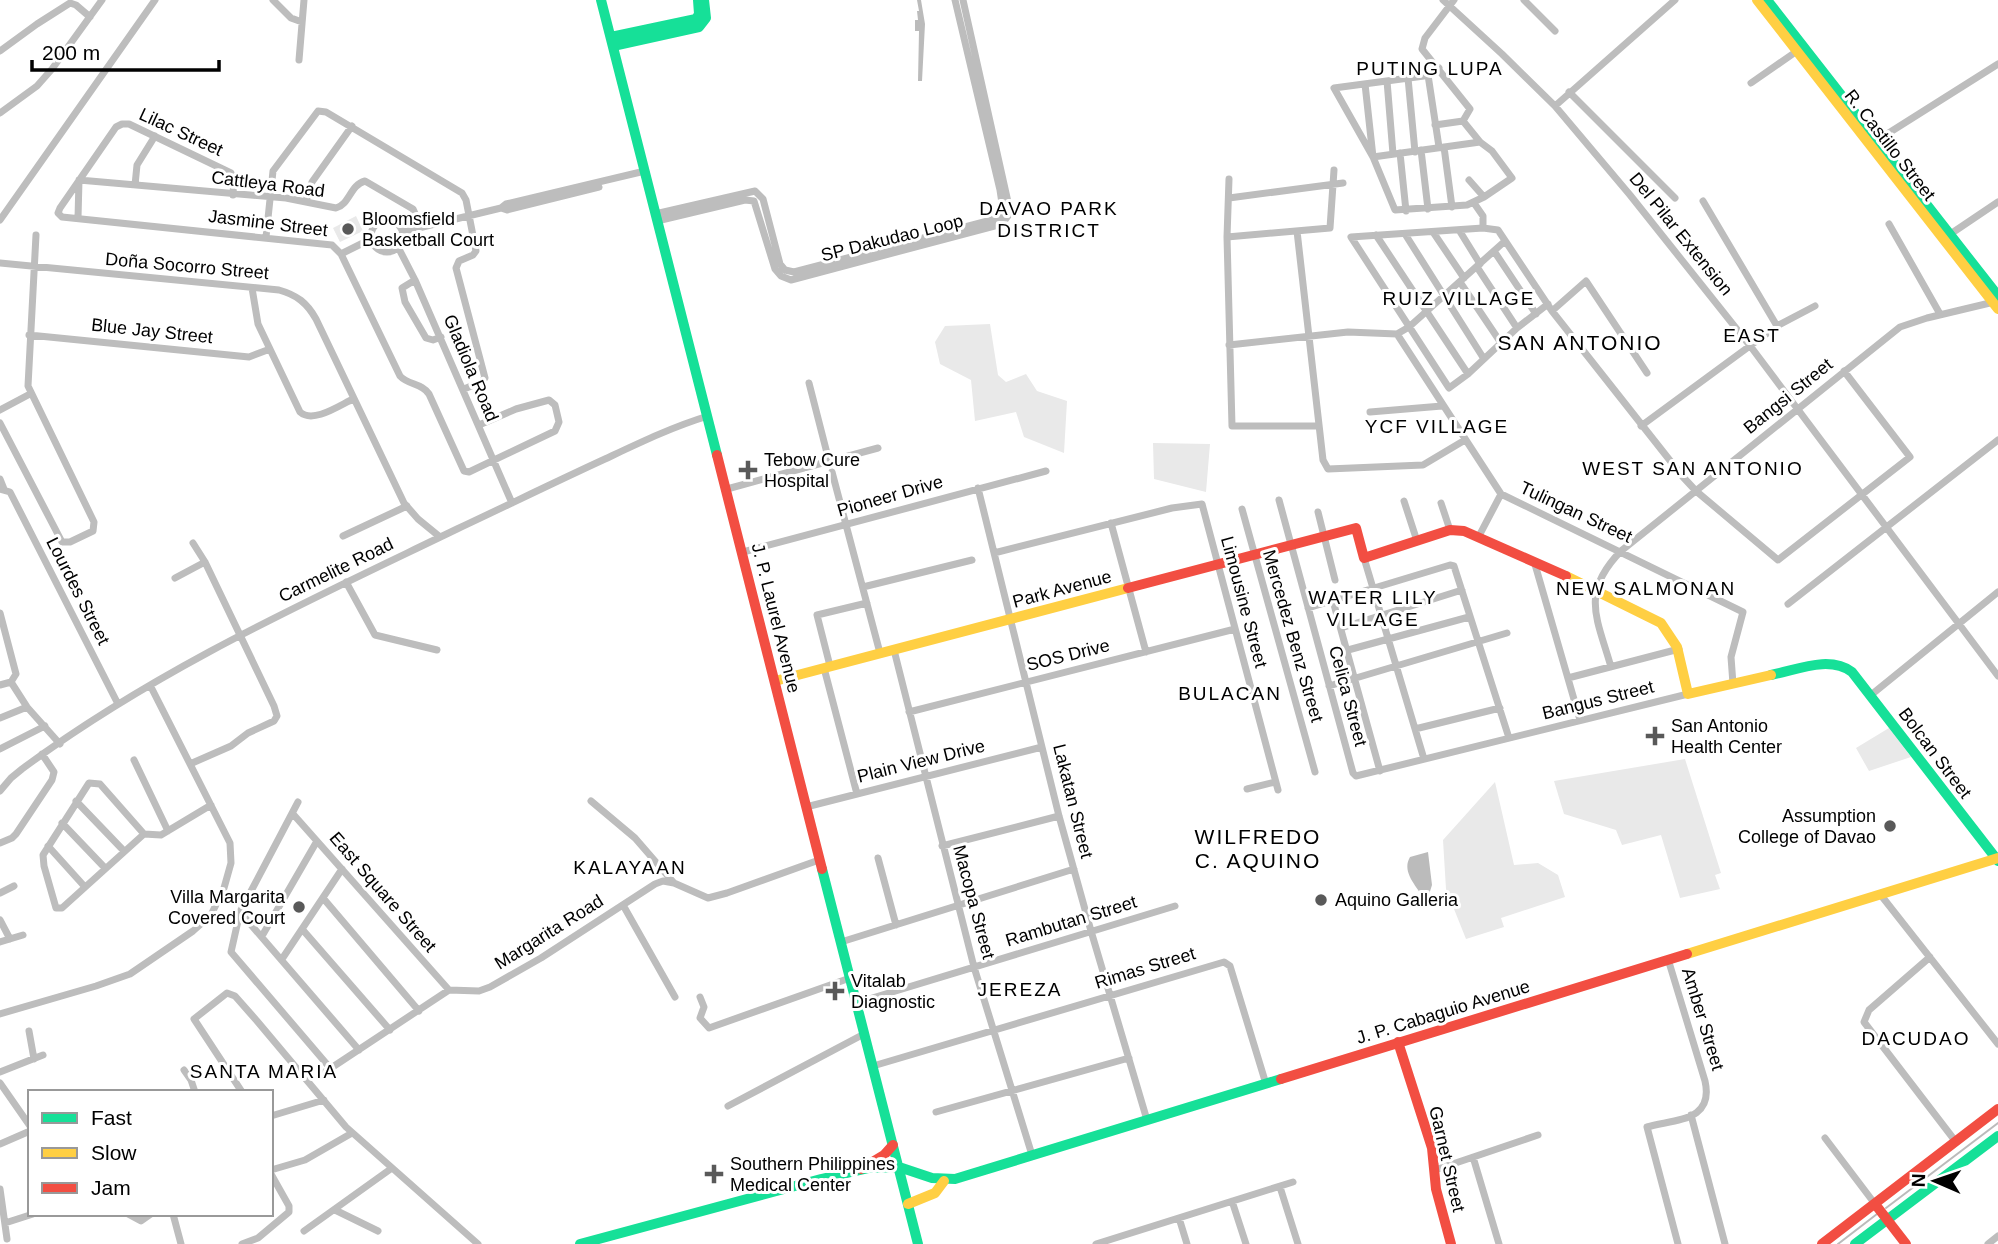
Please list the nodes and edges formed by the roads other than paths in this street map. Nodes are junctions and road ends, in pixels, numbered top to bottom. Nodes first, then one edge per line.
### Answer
1 (102, 0) edge
2 (155, 0) edge
3 (273, 0) edge
4 (303, 0) edge
5 (601, 0) edge
6 (698, 0) edge
7 (704, 0) edge
8 (955, 0) edge
9 (962, 0) edge
10 (1524, 0) edge
11 (1675, 0) edge
12 (1757, 0) edge
13 (1767, 0) edge
14 (1449, 2) edge
15 (90, 17) junction
16 (701, 20) junction
17 (302, 22) junction
18 (1555, 31) dead end
19 (612, 41) junction
20 (0, 51) edge
21 (1797, 51) junction
22 (299, 60) dead end
23 (1998, 64) edge
24 (1439, 68) junction
25 (1428, 75) junction
26 (1408, 78) junction
27 (1387, 81) junction
28 (1751, 83) dead end
29 (1365, 84) junction
30 (1569, 92) junction
31 (1838, 97) junction
32 (1555, 106) junction
33 (0, 113) edge
34 (1463, 121) junction
35 (1435, 125) junction
36 (352, 126) junction
37 (155, 136) junction
38 (1480, 142) junction
39 (1873, 143) junction
40 (1442, 147) junction
41 (1418, 151) junction
42 (1397, 154) junction
43 (1373, 157) junction
44 (1334, 170) dead end
45 (645, 174) junction
46 (1229, 179) dead end
47 (79, 180) junction
48 (1469, 180) dead end
49 (1343, 183) dead end
50 (1333, 184) junction
51 (135, 186) junction
52 (233, 195) junction
53 (270, 197) junction
54 (1484, 197) junction
55 (1229, 198) junction
56 (1675, 198) dead end
57 (306, 201) junction
58 (1703, 201) dead end
59 (1998, 202) edge
60 (1474, 203) junction
61 (1452, 207) junction
62 (1428, 209) junction
63 (1406, 211) junction
64 (1, 215) edge
65 (58, 215) joint
66 (469, 215) junction
67 (78, 218) junction
68 (656, 218) junction
69 (1889, 224) dead end
70 (421, 227) junction
71 (1483, 228) junction
72 (1297, 230) junction
73 (1459, 230) junction
74 (402, 232) junction
75 (1433, 232) junction
76 (1405, 234) junction
77 (36, 235) dead end
78 (1376, 235) junction
79 (266, 237) junction
80 (1227, 237) junction
81 (1947, 237) junction
82 (371, 239) junction
83 (1505, 241) junction
84 (398, 247) junction
85 (1494, 251) junction
86 (341, 254) junction
87 (0, 263) edge
88 (838, 264) junction
89 (1478, 266) junction
90 (34, 267) junction
91 (415, 280) junction
92 (1462, 280) junction
93 (253, 288) junction
94 (1445, 295) junction
95 (1997, 302) edge
96 (1815, 306) dead end
97 (1550, 307) junction
98 (1426, 312) junction
99 (1536, 314) junction
100 (1940, 314) junction
101 (1777, 326) junction
102 (1409, 327) junction
103 (1517, 328) junction
104 (1397, 334) junction
105 (29, 335) junction
106 (1308, 335) junction
107 (441, 337) junction
108 (1501, 343) junction
109 (1229, 345) junction
110 (1749, 345) junction
111 (270, 349) junction
112 (1484, 359) junction
113 (1844, 372) junction
114 (1647, 373) dead end
115 (1468, 374) junction
116 (810, 383) dead end
117 (464, 389) junction
118 (30, 394) junction
119 (353, 398) junction
120 (1443, 407) junction
121 (0, 410) edge
122 (1796, 410) junction
123 (1370, 412) dead end
124 (708, 416) junction
125 (0, 424) edge
126 (479, 425) junction
127 (1318, 426) junction
128 (1640, 426) junction
129 (1465, 440) junction
130 (1998, 440) edge
131 (878, 448) dead end
132 (494, 460) junction
133 (829, 461) junction
134 (1046, 471) dead end
135 (832, 472) dead end
136 (0, 479) edge
137 (978, 488) junction
138 (727, 489) junction
139 (5, 490) edge
140 (1696, 491) junction
141 (1500, 494) junction
142 (1862, 496) junction
143 (1279, 500) dead end
144 (1404, 501) dead end
145 (512, 503) junction
146 (1441, 503) dead end
147 (407, 506) junction
148 (1242, 509) dead end
149 (1318, 512) dead end
150 (1111, 523) junction
151 (846, 526) junction
152 (1886, 527) junction
153 (1450, 530) junction
154 (343, 536) dead end
155 (1324, 536) junction
156 (1479, 536) junction
157 (440, 537) junction
158 (1417, 541) junction
159 (193, 543) dead end
160 (1292, 545) junction
161 (1621, 551) junction
162 (743, 552) junction
163 (994, 553) junction
164 (1254, 555) junction
165 (1364, 558) junction
166 (972, 560) dead end
167 (1534, 561) junction
168 (205, 562) junction
169 (1218, 564) junction
170 (174, 578) dead end
171 (1335, 580) dead end
172 (346, 582) junction
173 (863, 587) junction
174 (1128, 588) junction
175 (1373, 589) junction
176 (1462, 590) junction
177 (1596, 591) junction
178 (1998, 592) edge
179 (1333, 601) junction
180 (867, 603) junction
181 (1788, 604) dead end
182 (1308, 608) junction
183 (0, 613) edge
184 (1381, 616) junction
185 (1469, 617) junction
186 (1010, 619) junction
187 (1957, 624) junction
188 (1341, 628) junction
189 (1235, 629) junction
190 (1507, 633) dead end
191 (241, 635) junction
192 (1388, 639) junction
193 (1477, 642) junction
194 (1679, 649) junction
195 (437, 650) dead end
196 (894, 650) junction
197 (1348, 650) junction
198 (1146, 652) junction
199 (880, 653) junction
200 (1395, 666) junction
201 (827, 667) junction
202 (1611, 667) junction
203 (1848, 668) joint
204 (1998, 676) edge
205 (1356, 678) junction
206 (1567, 678) junction
207 (775, 681) junction
208 (11, 682) junction
209 (1026, 682) junction
210 (1733, 684) junction
211 (0, 685) edge
212 (150, 685) junction
213 (1329, 685) junction
214 (1688, 694) junction
215 (1871, 695) junction
216 (118, 704) junction
217 (27, 707) junction
218 (1500, 708) junction
219 (909, 712) junction
220 (0, 718) edge
221 (1580, 720) junction
222 (45, 726) junction
223 (1415, 729) junction
224 (1509, 738) junction
225 (60, 744) junction
226 (1042, 747) junction
227 (0, 749) edge
228 (42, 754) junction
229 (134, 760) dead end
230 (1424, 760) junction
231 (190, 764) junction
232 (1380, 771) junction
233 (1315, 772) dead end
234 (1356, 776) joint
235 (925, 777) junction
236 (1247, 789) dead end
237 (0, 791) edge
238 (857, 794) junction
239 (76, 801) junction
240 (591, 801) dead end
241 (298, 802) dead end
242 (211, 805) junction
243 (806, 807) junction
244 (293, 814) junction
245 (1059, 816) junction
246 (62, 823) junction
247 (165, 833) junction
248 (144, 834) junction
249 (317, 841) junction
250 (0, 843) edge
251 (48, 846) junction
252 (943, 846) junction
253 (124, 850) junction
254 (878, 858) dead end
255 (819, 860) junction
256 (1997, 860) edge
257 (105, 868) junction
258 (342, 869) junction
259 (1074, 869) junction
260 (674, 883) junction
261 (14, 886) dead end
262 (85, 887) junction
263 (0, 893) edge
264 (1880, 894) junction
265 (323, 898) junction
266 (622, 905) junction
267 (958, 905) junction
268 (1175, 906) dead end
269 (240, 912) junction
270 (0, 920) edge
271 (896, 925) junction
272 (302, 929) junction
273 (1091, 931) junction
274 (23, 935) dead end
275 (262, 936) junction
276 (10, 939) junction
277 (0, 942) edge
278 (841, 943) junction
279 (1930, 957) junction
280 (282, 959) junction
281 (1668, 959) junction
282 (974, 967) junction
283 (850, 978) junction
284 (449, 990) junction
285 (1110, 995) junction
286 (676, 997) dead end
287 (700, 997) dead end
288 (856, 1003) junction
289 (419, 1011) junction
290 (0, 1014) edge
291 (390, 1030) junction
292 (994, 1030) junction
293 (29, 1031) dead end
294 (864, 1034) junction
295 (1398, 1042) junction
296 (1998, 1044) edge
297 (359, 1050) junction
298 (43, 1055) dead end
299 (1129, 1058) junction
300 (34, 1059) junction
301 (873, 1066) junction
302 (331, 1069) junction
303 (184, 1070) dead end
304 (0, 1072) edge
305 (319, 1076) dead end
306 (0, 1083) edge
307 (1266, 1084) junction
308 (194, 1090) edge
309 (241, 1090) edge
310 (1012, 1091) junction
311 (324, 1100) junction
312 (728, 1106) dead end
313 (1998, 1109) edge
314 (936, 1112) dead end
315 (273, 1115) edge
316 (1691, 1115) junction
317 (1147, 1120) junction
318 (28, 1126) edge
319 (28, 1130) edge
320 (352, 1133) junction
321 (1538, 1135) dead end
322 (1998, 1136) edge
323 (1825, 1138) dead end
324 (1956, 1142) junction
325 (0, 1144) edge
326 (893, 1144) junction
327 (1032, 1155) junction
328 (1473, 1157) junction
329 (899, 1167) junction
330 (392, 1168) junction
331 (861, 1169) junction
332 (1435, 1170) junction
333 (273, 1171) edge
334 (273, 1176) edge
335 (944, 1181) junction
336 (1293, 1182) dead end
337 (1279, 1187) junction
338 (0, 1189) edge
339 (1232, 1201) junction
340 (908, 1203) junction
341 (1875, 1204) junction
342 (335, 1209) junction
343 (28, 1216) edge
344 (132, 1216) edge
345 (149, 1216) edge
346 (174, 1216) edge
347 (1179, 1218) junction
348 (1887, 1219) junction
349 (5, 1223) junction
350 (304, 1231) dead end
351 (378, 1231) dead end
352 (1126, 1235) junction
353 (1998, 1236) edge
354 (7, 1239) dead end
355 (181, 1244) edge
356 (242, 1244) edge
357 (478, 1244) edge
358 (580, 1244) edge
359 (918, 1244) edge
360 (1096, 1244) edge
361 (1129, 1244) edge
362 (1187, 1244) edge
363 (1246, 1244) edge
364 (1298, 1244) edge
365 (1451, 1244) edge
366 (1499, 1244) edge
367 (1678, 1244) edge
368 (1725, 1244) edge
369 (1822, 1244) edge
370 (1855, 1244) edge
371 (1906, 1244) edge
372 (1988, 1244) edge

1 - 15 street
2 - 64 street
3 - 17 street
4 - 17 street
5 - 19 main road, J. P. Laurel Avenue
6 - 16 main road
7 - 16 main road
8 - 88 street, SP Dakudao Loop
9 - 88 street, SP Dakudao Loop
10 - 18 street
11 - 30 street
12 - 21 main road, R. Castillo Street
13 - 31 main road, R. Castillo Street
14 - 24 street
14 - 32 street, Del Pilar Extension
15 - 20 street
15 - 33 street
16 - 19 main road
17 - 22 street
19 - 45 main road, J. P. Laurel Avenue
21 - 28 street
21 - 31 main road, R. Castillo Street
23 - 39 street
24 - 25 street
24 - 34 street
25 - 26 street
25 - 35 street
26 - 27 street
26 - 41 street
27 - 29 street
27 - 42 street
29 - 43 street
29 - 43 street
30 - 32 street
30 - 56 street
31 - 39 main road, R. Castillo Street
32 - 110 street, Del Pilar Extension
34 - 35 street
34 - 38 street
35 - 40 street
36 - 53 street
36 - 57 street
36 - 66 street
37 - 47 street, Lilac Street
37 - 51 street
37 - 52 street, Lilac Street
38 - 40 street
38 - 54 street
39 - 81 main road, R. Castillo Street
40 - 41 street
40 - 61 street
41 - 42 street
41 - 62 street
42 - 43 street
42 - 63 street
43 - 63 street
44 - 50 street
45 - 66 street
45 - 68 main road, J. P. Laurel Avenue
46 - 55 street
47 - 51 street, Cattleya Road
47 - 65 street, Lilac Street
47 - 67 street
48 - 54 street
49 - 50 street
50 - 55 street
50 - 72 street
51 - 52 street, Cattleya Road
52 - 53 street, Cattleya Road
53 - 57 street, Cattleya Road
53 - 79 street
54 - 60 street
55 - 80 street
57 - 70 street, Cattleya Road
58 - 101 street
59 - 81 street
60 - 61 street
60 - 71 street
61 - 62 street
62 - 63 street
65 - 67 street, Jasmine Street
66 - 70 street
66 - 117 street
67 - 79 street, Jasmine Street
68 - 88 street, SP Dakudao Loop
68 - 124 main road, J. P. Laurel Avenue
69 - 100 street
70 - 74 street
71 - 73 street
71 - 83 street
72 - 80 street
72 - 106 street
73 - 75 street
73 - 89 street
74 - 82 street
74 - 84 street
75 - 76 street
75 - 92 street
76 - 78 street
76 - 94 street
77 - 90 street
78 - 98 street
78 - 102 street
79 - 86 street, Jasmine Street
80 - 109 street
81 - 95 main road, R. Castillo Street
82 - 84 street
82 - 86 street
83 - 85 street
83 - 97 street
84 - 91 street, Gladiola Road
85 - 89 street
85 - 99 street
86 - 132 street, Jasmine Street
87 - 90 street, Doña Socorro Street
89 - 92 street
89 - 103 street
90 - 93 street, Doña Socorro Street
90 - 105 street
91 - 107 street, Gladiola Road
91 - 107 street
92 - 94 street
92 - 108 street
93 - 111 street
93 - 119 street, Doña Socorro Street
94 - 98 street
94 - 112 street
95 - 100 street, Bangsi Street
96 - 101 street
97 - 99 street
97 - 114 street
97 - 128 street
98 - 102 street
98 - 115 street
99 - 103 street
100 - 113 street, Bangsi Street
101 - 110 street
102 - 104 street
102 - 115 street
103 - 108 street
104 - 106 street
104 - 120 street, Tulingan Street
105 - 111 street, Blue Jay Street
105 - 118 street
106 - 109 street
106 - 127 street
107 - 117 street, Gladiola Road
108 - 112 street
109 - 127 street
110 - 122 street, Del Pilar Extension
110 - 128 street
111 - 119 street
112 - 115 street
113 - 122 street, Bangsi Street
113 - 142 street
116 - 133 street
117 - 126 street, Gladiola Road
118 - 121 street
118 - 125 street
119 - 147 street, Doña Socorro Street
120 - 123 street
120 - 129 street, Tulingan Street
122 - 140 street, Bangsi Street
122 - 142 street, Del Pilar Extension
124 - 138 main road, J. P. Laurel Avenue
124 - 145 street, Carmelite Road
126 - 132 street, Gladiola Road
126 - 132 street
127 - 129 street
128 - 140 street
129 - 141 street, Tulingan Street
130 - 152 street
131 - 133 street
132 - 145 street, Gladiola Road
133 - 138 street
134 - 137 street, Pioneer Drive
135 - 151 street
136 - 139 street, Lourdes Street
137 - 151 street, Pioneer Drive
137 - 163 street, Lakatan Street
138 - 162 main road, J. P. Laurel Avenue
139 - 216 street, Lourdes Street
140 - 142 street
140 - 161 street, Bangsi Street
141 - 156 street
141 - 161 street, Tulingan Street
142 - 152 street, Del Pilar Extension
143 - 160 street, Celica Street
144 - 158 street
145 - 157 street, Carmelite Road
146 - 153 street
147 - 154 street
147 - 157 street, Doña Socorro Street
148 - 164 street, Mercedez Benz Street
149 - 155 street
150 - 163 street
150 - 169 street, Limousine Street
150 - 174 street
151 - 162 street, Pioneer Drive
151 - 173 street
152 - 181 street
152 - 187 street, Del Pilar Extension
153 - 156 main road
153 - 158 main road
155 - 160 main road, Park Avenue
155 - 165 main road, Park Avenue
155 - 171 street
156 - 167 main road
157 - 172 street, Carmelite Road
158 - 165 main road
159 - 168 street
160 - 164 main road, Park Avenue
160 - 182 street, Celica Street
161 - 177 street, Bangsi Street
161 - 210 street, Tulingan Street
162 - 207 main road, J. P. Laurel Avenue
163 - 186 street, Lakatan Street
164 - 169 main road, Park Avenue
164 - 233 street, Mercedez Benz Street
165 - 175 street
166 - 173 street
167 - 177 main road
167 - 206 street
168 - 170 street
168 - 191 street
169 - 174 main road, Park Avenue
169 - 189 street, Limousine Street
172 - 191 street, Carmelite Road
172 - 195 street
173 - 180 street
174 - 186 main road, Park Avenue
174 - 198 street
175 - 176 street
175 - 179 street
175 - 184 street
176 - 184 street
176 - 185 street
177 - 194 main road
177 - 202 street
178 - 187 street
179 - 182 street
179 - 188 street
180 - 199 street
180 - 201 street
182 - 213 street, Celica Street
183 - 208 street
184 - 188 street
184 - 192 street
185 - 192 street
185 - 193 street
186 - 196 main road, Park Avenue
186 - 209 street, Lakatan Street
187 - 204 street, Del Pilar Extension
187 - 215 street
188 - 197 street
189 - 198 street, SOS Drive
189 - 236 street, Limousine Street
190 - 193 street
191 - 212 street, Carmelite Road
191 - 231 street
192 - 197 street
192 - 200 street
193 - 200 street
193 - 218 street
194 - 202 street
194 - 214 main road
196 - 199 main road, Park Avenue
196 - 219 street, Macopa Street
197 - 205 street
198 - 209 street, SOS Drive
199 - 201 main road, Park Avenue
200 - 205 street
200 - 223 street
201 - 207 main road, Park Avenue
201 - 238 street
202 - 206 street
203 - 210 main road, Bangus Street
203 - 215 main road, Bolcan Street
205 - 213 street
205 - 232 street
206 - 221 street
207 - 243 main road, J. P. Laurel Avenue
208 - 211 street
208 - 217 street
209 - 219 street, SOS Drive
209 - 226 street, Lakatan Street
210 - 214 main road, Bangus Street
212 - 216 street, Carmelite Road
212 - 231 street
213 - 234 street, Celica Street
214 - 221 street, Bangus Street
215 - 256 main road, Bolcan Street
216 - 225 street, Carmelite Road
217 - 220 street
217 - 222 street
218 - 223 street
218 - 224 street
219 - 235 street, Macopa Street
221 - 224 street, Bangus Street
222 - 225 street
222 - 227 street
223 - 230 street
224 - 230 street, Bangus Street
225 - 228 street, Carmelite Road
226 - 235 street, Plain View Drive
226 - 245 street, Lakatan Street
228 - 237 street, Carmelite Road
228 - 250 street
229 - 247 street
230 - 232 street, Bangus Street
231 - 242 street
232 - 234 street, Bangus Street
235 - 238 street, Plain View Drive
235 - 252 street, Macopa Street
238 - 243 street, Plain View Drive
239 - 246 street
239 - 248 street
239 - 253 street
240 - 260 street
241 - 244 street
242 - 247 street
242 - 290 street
243 - 255 main road, J. P. Laurel Avenue
244 - 249 street, East Square Street
244 - 269 street
245 - 252 street
245 - 259 street, Lakatan Street
246 - 251 street
246 - 257 street
247 - 248 street
248 - 253 street
249 - 258 street, East Square Street
249 - 275 street
251 - 262 street
251 - 262 street
252 - 267 street, Macopa Street
253 - 257 street
254 - 271 street
255 - 260 street
255 - 278 main road, J. P. Laurel Avenue
256 - 264 main road, J. P. Cabaguio Avenue
257 - 262 street
258 - 265 street
258 - 284 street, East Square Street
259 - 267 street
259 - 273 street, Lakatan Street
260 - 266 street, Margarita Road
261 - 263 street
264 - 279 street
264 - 281 main road, J. P. Cabaguio Avenue
265 - 272 street
265 - 289 street
266 - 284 street, Margarita Road
266 - 286 street
267 - 271 street
267 - 282 street, Macopa Street
268 - 273 street, Rambutan Street
269 - 275 street
269 - 302 street
270 - 276 street
271 - 278 street
272 - 280 street
272 - 291 street
273 - 282 street, Rambutan Street
273 - 285 street, Lakatan Street
274 - 276 street
275 - 280 street
276 - 277 street
278 - 283 main road, J. P. Laurel Avenue
279 - 296 street
279 - 324 street
280 - 297 street
281 - 295 main road, J. P. Cabaguio Avenue
281 - 316 street, Amber Street
282 - 288 street, Rambutan Street
282 - 292 street, Macopa Street
283 - 287 street
283 - 288 main road, J. P. Laurel Avenue
284 - 289 street
285 - 292 street, Rimas Street
285 - 299 street, Lakatan Street
285 - 307 street, Rimas Street
288 - 294 main road, J. P. Laurel Avenue
289 - 291 street
291 - 297 street
292 - 301 street, Rimas Street
292 - 310 street, Macopa Street
293 - 300 street
294 - 301 main road, J. P. Laurel Avenue
294 - 312 street
295 - 307 main road, J. P. Cabaguio Avenue
295 - 332 main road, Garnet Street
297 - 302 street
298 - 300 street
299 - 310 street
299 - 317 street, Lakatan Street
300 - 304 street
301 - 326 main road, J. P. Laurel Avenue
302 - 305 street
303 - 308 street
306 - 318 street
307 - 317 main road, J. P. Cabaguio Avenue
309 - 311 street
310 - 314 street
310 - 327 street, Macopa Street
311 - 315 street
311 - 320 street
313 - 324 main road
316 - 367 street
316 - 368 street
317 - 327 main road, J. P. Cabaguio Avenue
319 - 325 street
320 - 330 street
320 - 333 street
321 - 328 street
322 - 348 main road
323 - 341 street
324 - 341 main road
326 - 329 main road, J. P. Laurel Avenue
326 - 331 main road
327 - 335 main road, J. P. Cabaguio Avenue
328 - 332 street
328 - 366 street
329 - 331 main road
329 - 335 main road
329 - 340 main road, J. P. Laurel Avenue
330 - 342 street
330 - 357 street
331 - 358 main road
332 - 365 main road, Garnet Street
334 - 356 street
335 - 340 main road
336 - 337 street
337 - 339 street
337 - 364 street
338 - 349 street
339 - 347 street
339 - 363 street
340 - 359 main road, J. P. Laurel Avenue
341 - 348 main road
341 - 369 main road
342 - 350 street
342 - 351 street
343 - 349 street
344 - 345 street
346 - 355 street
347 - 352 street
347 - 362 street
348 - 370 main road
348 - 371 main road
349 - 354 street
352 - 360 street
352 - 361 street
353 - 372 street

